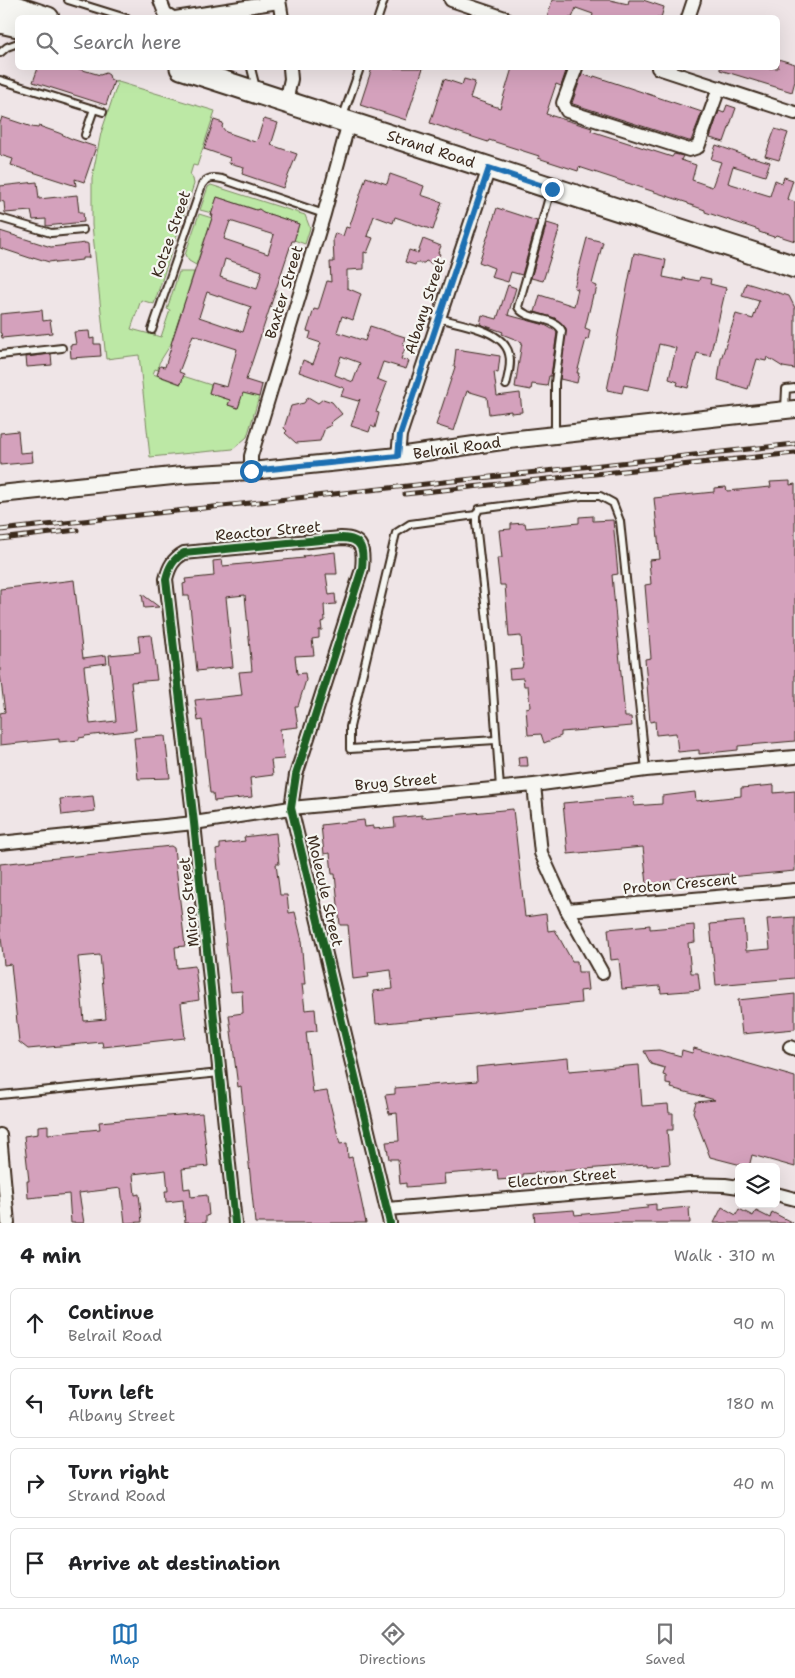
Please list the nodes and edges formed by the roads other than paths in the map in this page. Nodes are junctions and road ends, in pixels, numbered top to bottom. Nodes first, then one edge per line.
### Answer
1 (68, 0) edge
2 (160, 0) edge
3 (384, 0) edge
4 (453, 0) edge
5 (694, 0) edge
6 (279, 1) edge
7 (5, 9) edge
8 (34, 15) edge
9 (116, 15) edge
10 (167, 15) edge
11 (174, 15) edge
12 (281, 15) edge
13 (379, 15) edge
14 (496, 15) edge
15 (689, 15) edge
16 (15, 22) edge
17 (15, 44) edge
18 (0, 52) edge
19 (187, 70) edge
20 (251, 70) edge
21 (290, 70) edge
22 (359, 70) edge
23 (575, 70) edge
24 (670, 70) edge
25 (0, 80) edge
26 (719, 88) junction
27 (256, 92) junction
28 (286, 102) junction
29 (94, 109) junction
30 (104, 112) dead end
31 (795, 113) edge
32 (345, 121) junction
33 (85, 135) dead end
34 (489, 168) junction
35 (552, 189) junction
36 (324, 214) junction
37 (0, 218) edge
38 (83, 230) dead end
39 (795, 267) edge
40 (438, 318) junction
41 (152, 330) dead end
42 (62, 348) dead end
43 (0, 355) edge
44 (506, 385) dead end
45 (795, 388) edge
46 (790, 409) edge
47 (555, 435) junction
48 (398, 456) junction
49 (251, 471) junction
50 (0, 494) edge
51 (476, 515) junction
52 (362, 569) joint
53 (166, 579) joint
54 (496, 740) junction
55 (795, 757) edge
56 (646, 770) junction
57 (534, 785) junction
58 (500, 788) junction
59 (291, 808) junction
60 (194, 823) junction
61 (0, 843) edge
62 (795, 890) edge
63 (567, 910) junction
64 (602, 973) dead end
65 (220, 1073) junction
66 (0, 1095) edge
67 (0, 1135) edge
68 (735, 1186) edge
69 (780, 1195) edge
70 (795, 1199) edge
71 (387, 1208) junction
72 (8, 1223) edge
73 (235, 1223) edge
74 (390, 1223) edge

1 - 9 lane
2 - 10 street
3 - 13 lane
4 - 14 street
5 - 15 street
6 - 11 street
6 - 12 street
7 - 8 main road
7 - 16 main road
17 - 18 lane
19 - 27 main road, Strand Road
20 - 27 lane
21 - 28 street
22 - 32 lane
23 - 26 street
24 - 26 street
25 - 29 lane
26 - 31 street
27 - 28 main road, Strand Road
28 - 32 main road, Strand Road
29 - 30 lane
29 - 33 lane
32 - 34 main road, Strand Road
32 - 36 street, Baxter Street
34 - 35 main road, Strand Road
34 - 40 street, Albany Street
35 - 39 main road, Strand Road
35 - 47 lane
36 - 41 lane, Kotze Street
36 - 49 street, Baxter Street
37 - 38 lane
40 - 44 lane
40 - 48 street, Albany Street
42 - 43 lane
45 - 46 lane
46 - 47 street, Belrail Road
47 - 48 street, Belrail Road
48 - 49 street, Belrail Road
49 - 50 street, Belrail Road
51 - 54 lane
51 - 54 lane
51 - 56 lane
52 - 53 street, Reactor Street
52 - 59 street, Molecule Street
53 - 60 street, Micro Street
54 - 58 lane
55 - 56 street, Brug Street
56 - 57 street, Brug Street
57 - 58 street, Brug Street
57 - 63 street
58 - 59 street, Brug Street
59 - 60 street, Brug Street
59 - 71 street, Molecule Street
60 - 61 street, Brug Street
60 - 65 street, Micro Street
62 - 63 street, Proton Crescent
63 - 64 street
65 - 66 lane
65 - 73 street, Micro Street
67 - 72 street
68 - 71 street, Electron Street
69 - 70 street
71 - 74 street, Molecule Street

